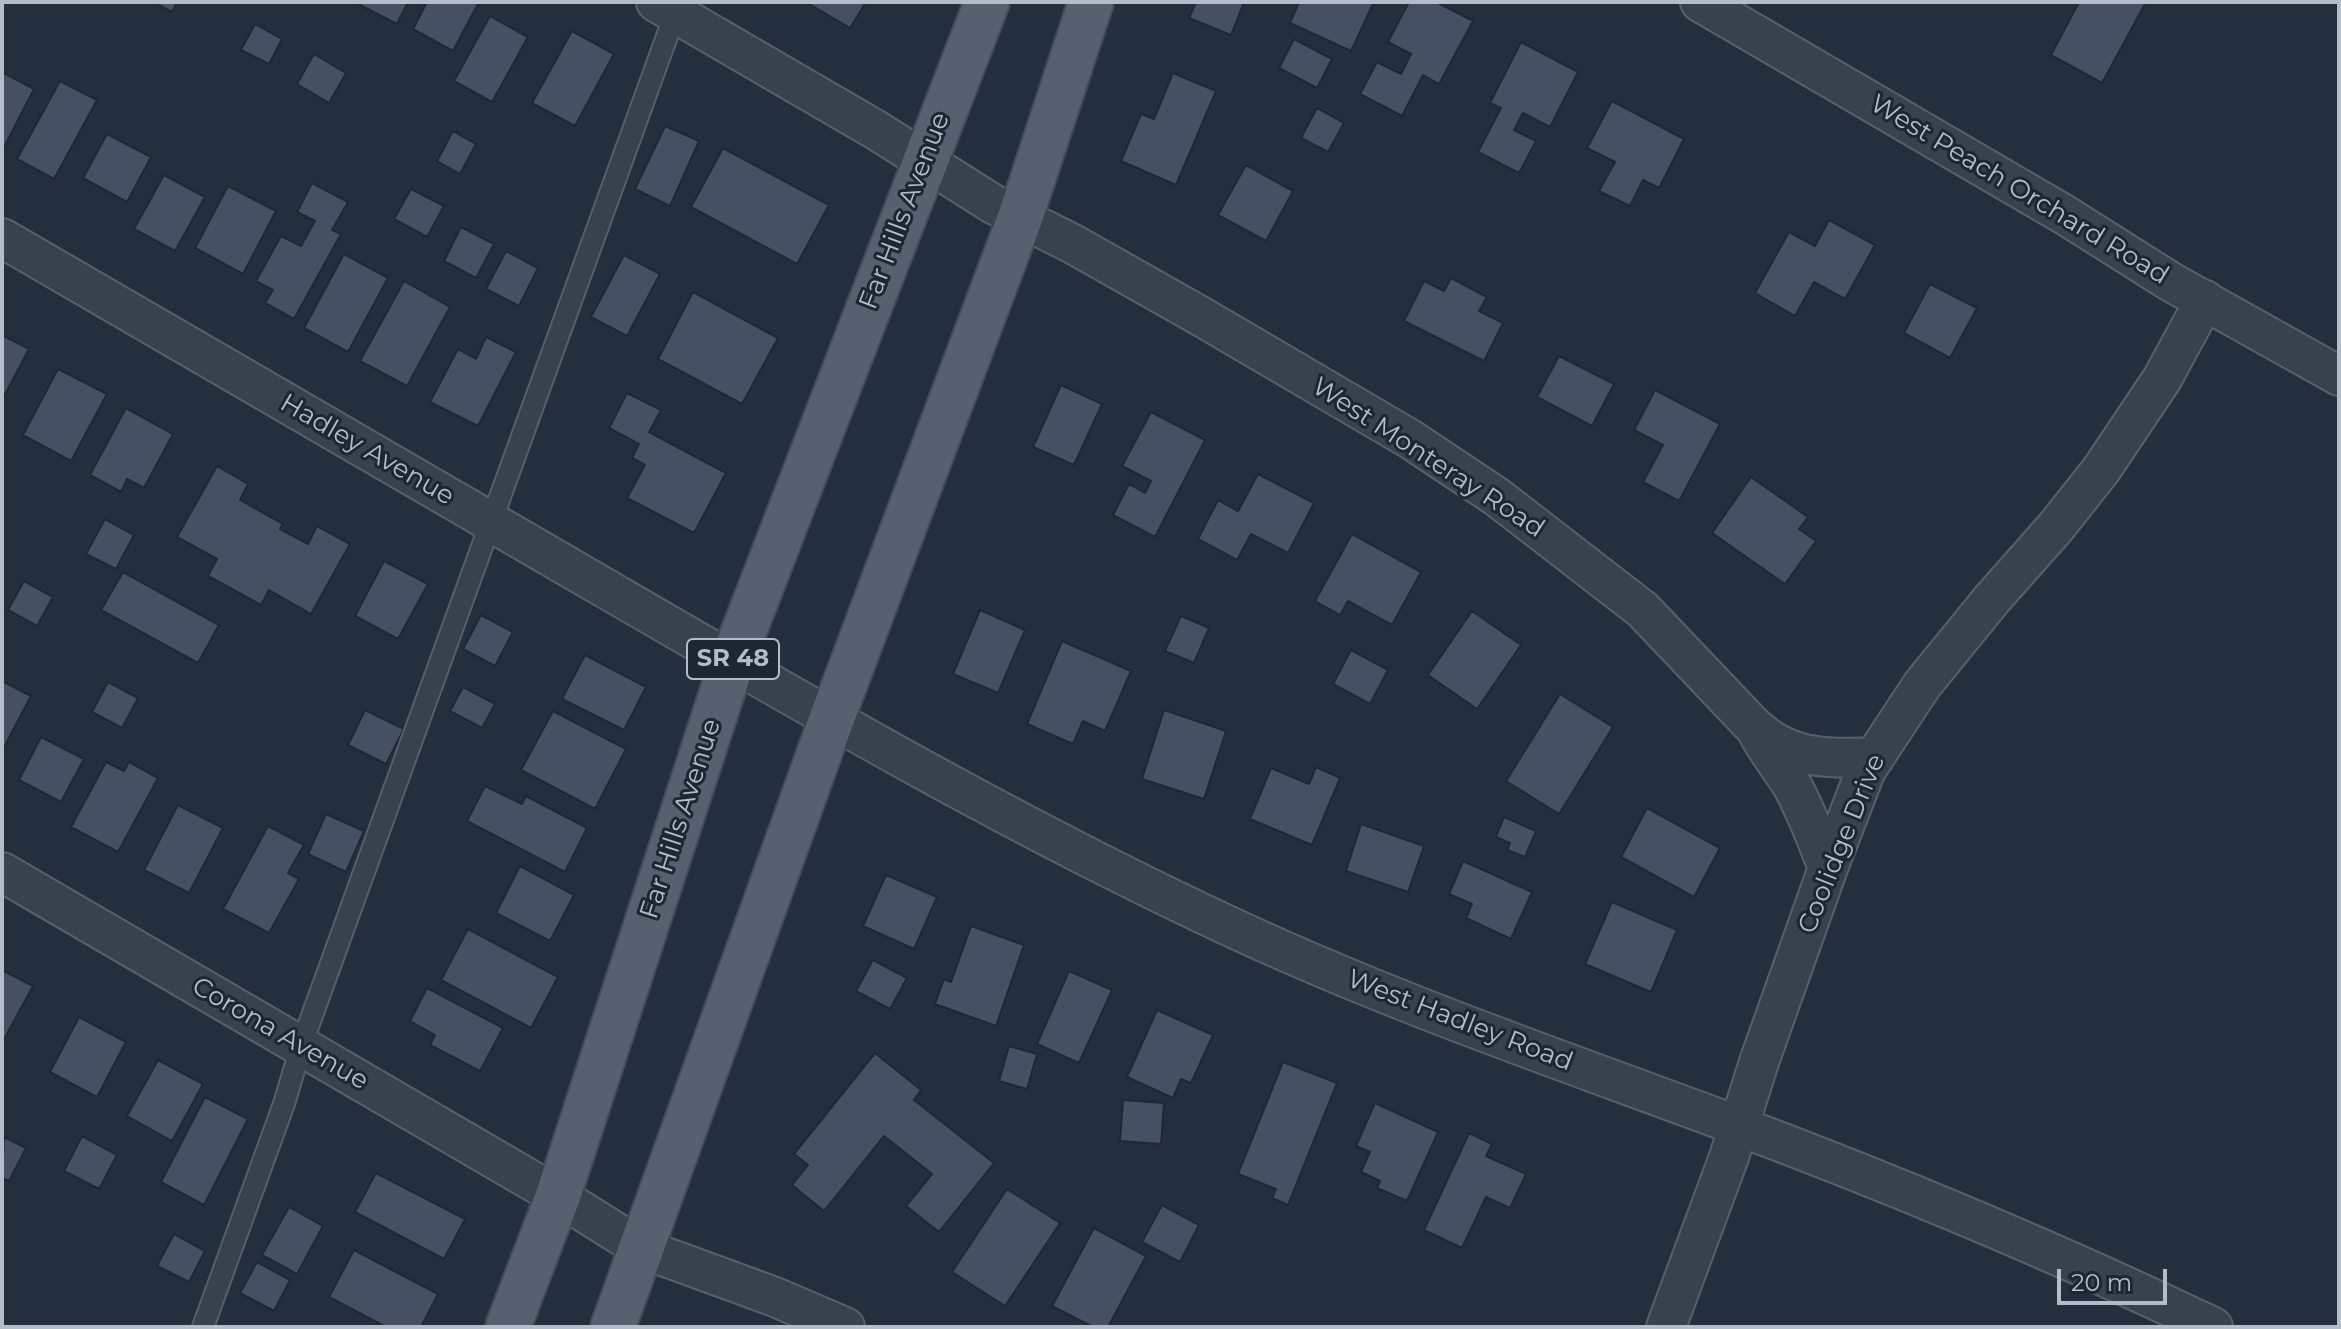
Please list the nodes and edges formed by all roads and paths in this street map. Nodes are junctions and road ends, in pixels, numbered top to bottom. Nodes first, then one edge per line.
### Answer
1 (987, 2) edge
2 (1091, 2) edge
3 (1700, 2) edge
4 (670, 6) edge
5 (924, 161) junction
6 (1020, 218) junction
7 (2, 238) edge
8 (2205, 300) junction
9 (2339, 376) edge
10 (492, 522) junction
11 (732, 662) junction
12 (832, 718) junction
13 (1756, 729) junction
14 (1875, 757) junction
15 (1828, 868) junction
16 (2, 872) edge
17 (301, 1046) junction
18 (1739, 1126) junction
19 (558, 1196) junction
20 (641, 1248) junction
21 (203, 1327) edge
22 (508, 1327) edge
23 (613, 1327) edge
24 (845, 1327) edge
25 (1666, 1327) edge
26 (2213, 1327) edge

1 - 5 main road, Far Hills Avenue / SR 48
2 - 6 main road
3 - 8 street, West Peach Orchard Road
4 - 5 street, West Monteray Road
4 - 10 lane
5 - 6 street, West Monteray Road
5 - 11 main road, Far Hills Avenue / SR 48
6 - 12 main road
6 - 13 street, West Monteray Road
7 - 10 street, Hadley Avenue
8 - 9 street, West Peach Orchard Road
8 - 14 street, Coolidge Drive
10 - 11 street, Hadley Avenue
10 - 17 lane
11 - 12 street, West Hadley Road
11 - 19 main road, Far Hills Avenue / SR 48
12 - 18 street, West Hadley Road
12 - 20 main road
13 - 14 street
13 - 15 street, West Monteray Road
14 - 15 street, Coolidge Drive
15 - 18 street, Coolidge Drive
16 - 17 street, Corona Avenue
17 - 19 street, Corona Avenue
17 - 21 lane
18 - 25 street, Coolidge Drive
18 - 26 street, West Hadley Road
19 - 20 street, Corona Avenue
19 - 22 main road, Far Hills Avenue / SR 48
20 - 23 main road
20 - 24 street, Corona Avenue

